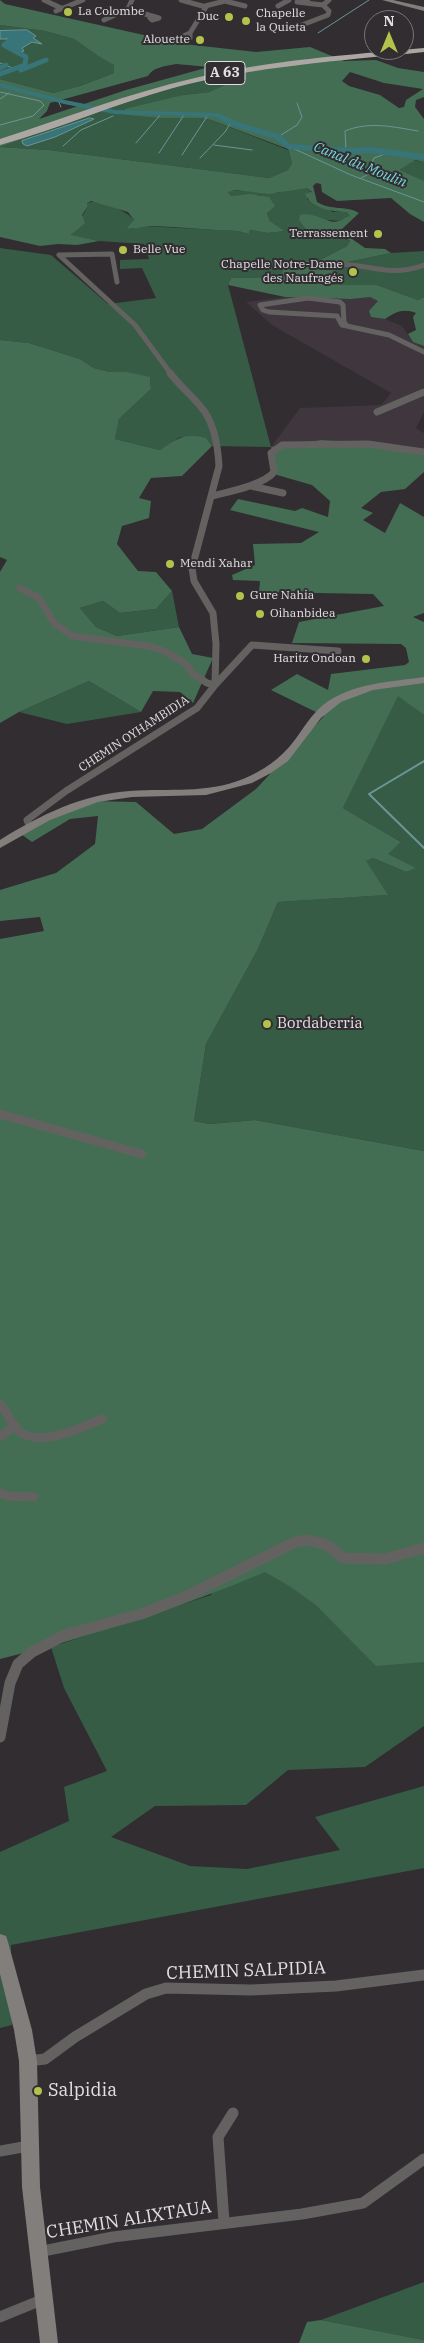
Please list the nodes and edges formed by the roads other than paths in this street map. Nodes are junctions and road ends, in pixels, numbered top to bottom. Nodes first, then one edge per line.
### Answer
1 (44, 0) edge
2 (83, 0) edge
3 (132, 0) edge
4 (181, 0) edge
5 (226, 0) edge
6 (289, 0) edge
7 (330, 0) edge
8 (386, 0) edge
9 (308, 2) dead end
10 (323, 4) junction
11 (205, 6) junction
12 (245, 6) dead end
13 (278, 6) dead end
14 (128, 8) junction
15 (424, 9) edge
16 (152, 17) dead end
17 (104, 20) dead end
18 (289, 30) dead end
19 (190, 34) dead end
20 (424, 50) edge
21 (364, 52) edge
22 (93, 107) junction
23 (0, 137) edge
24 (0, 142) edge
25 (331, 264) dead end
26 (424, 265) edge
27 (117, 282) dead end
28 (340, 302) junction
29 (337, 316) junction
30 (347, 326) junction
31 (424, 352) edge
32 (424, 392) edge
33 (377, 412) dead end
34 (424, 452) edge
35 (248, 486) junction
36 (283, 493) dead end
37 (212, 496) junction
38 (20, 588) dead end
39 (338, 651) dead end
40 (424, 680) edge
41 (214, 685) junction
42 (30, 827) junction
43 (0, 845) edge
44 (0, 1114) edge
45 (142, 1154) dead end
46 (0, 1404) edge
47 (102, 1419) dead end
48 (15, 1425) junction
49 (0, 1437) edge
50 (0, 1493) edge
51 (34, 1497) dead end
52 (424, 1548) edge
53 (0, 1737) edge
54 (0, 1942) edge
55 (424, 1975) edge
56 (28, 2062) junction
57 (233, 2113) dead end
58 (29, 2146) junction
59 (0, 2152) edge
60 (424, 2159) edge
61 (224, 2222) junction
62 (38, 2252) junction
63 (44, 2298) junction
64 (0, 2317) edge
65 (49, 2343) edge

1 - 2 street
3 - 14 street
4 - 11 street
5 - 11 street
5 - 12 street
6 - 13 street
7 - 10 street
8 - 15 street
9 - 10 street
10 - 18 street
11 - 19 street
14 - 16 street
14 - 17 street
20 - 22 highway, A 63
21 - 22 highway, A 63
22 - 23 highway, A 63
22 - 24 highway, A 63
25 - 26 street
27 - 37 street
28 - 29 street
28 - 29 street
28 - 30 street
29 - 30 street
30 - 31 street
32 - 33 street
34 - 35 street
35 - 36 street
35 - 37 street
37 - 41 street
38 - 41 street
39 - 41 street
40 - 42 street
41 - 42 street, CHEMIN OYHAMBIDIA
42 - 43 street
44 - 45 street
46 - 48 street
47 - 48 street
48 - 49 street
50 - 51 street
52 - 53 street
54 - 56 street
55 - 56 street, CHEMIN SALPIDIA
56 - 58 street
57 - 61 street, CHEMIN ALIXTAUA
58 - 59 street
58 - 62 street
60 - 61 street, CHEMIN ALIXTAUA
61 - 62 street, CHEMIN ALIXTAUA
62 - 63 street
63 - 64 street
63 - 65 street

